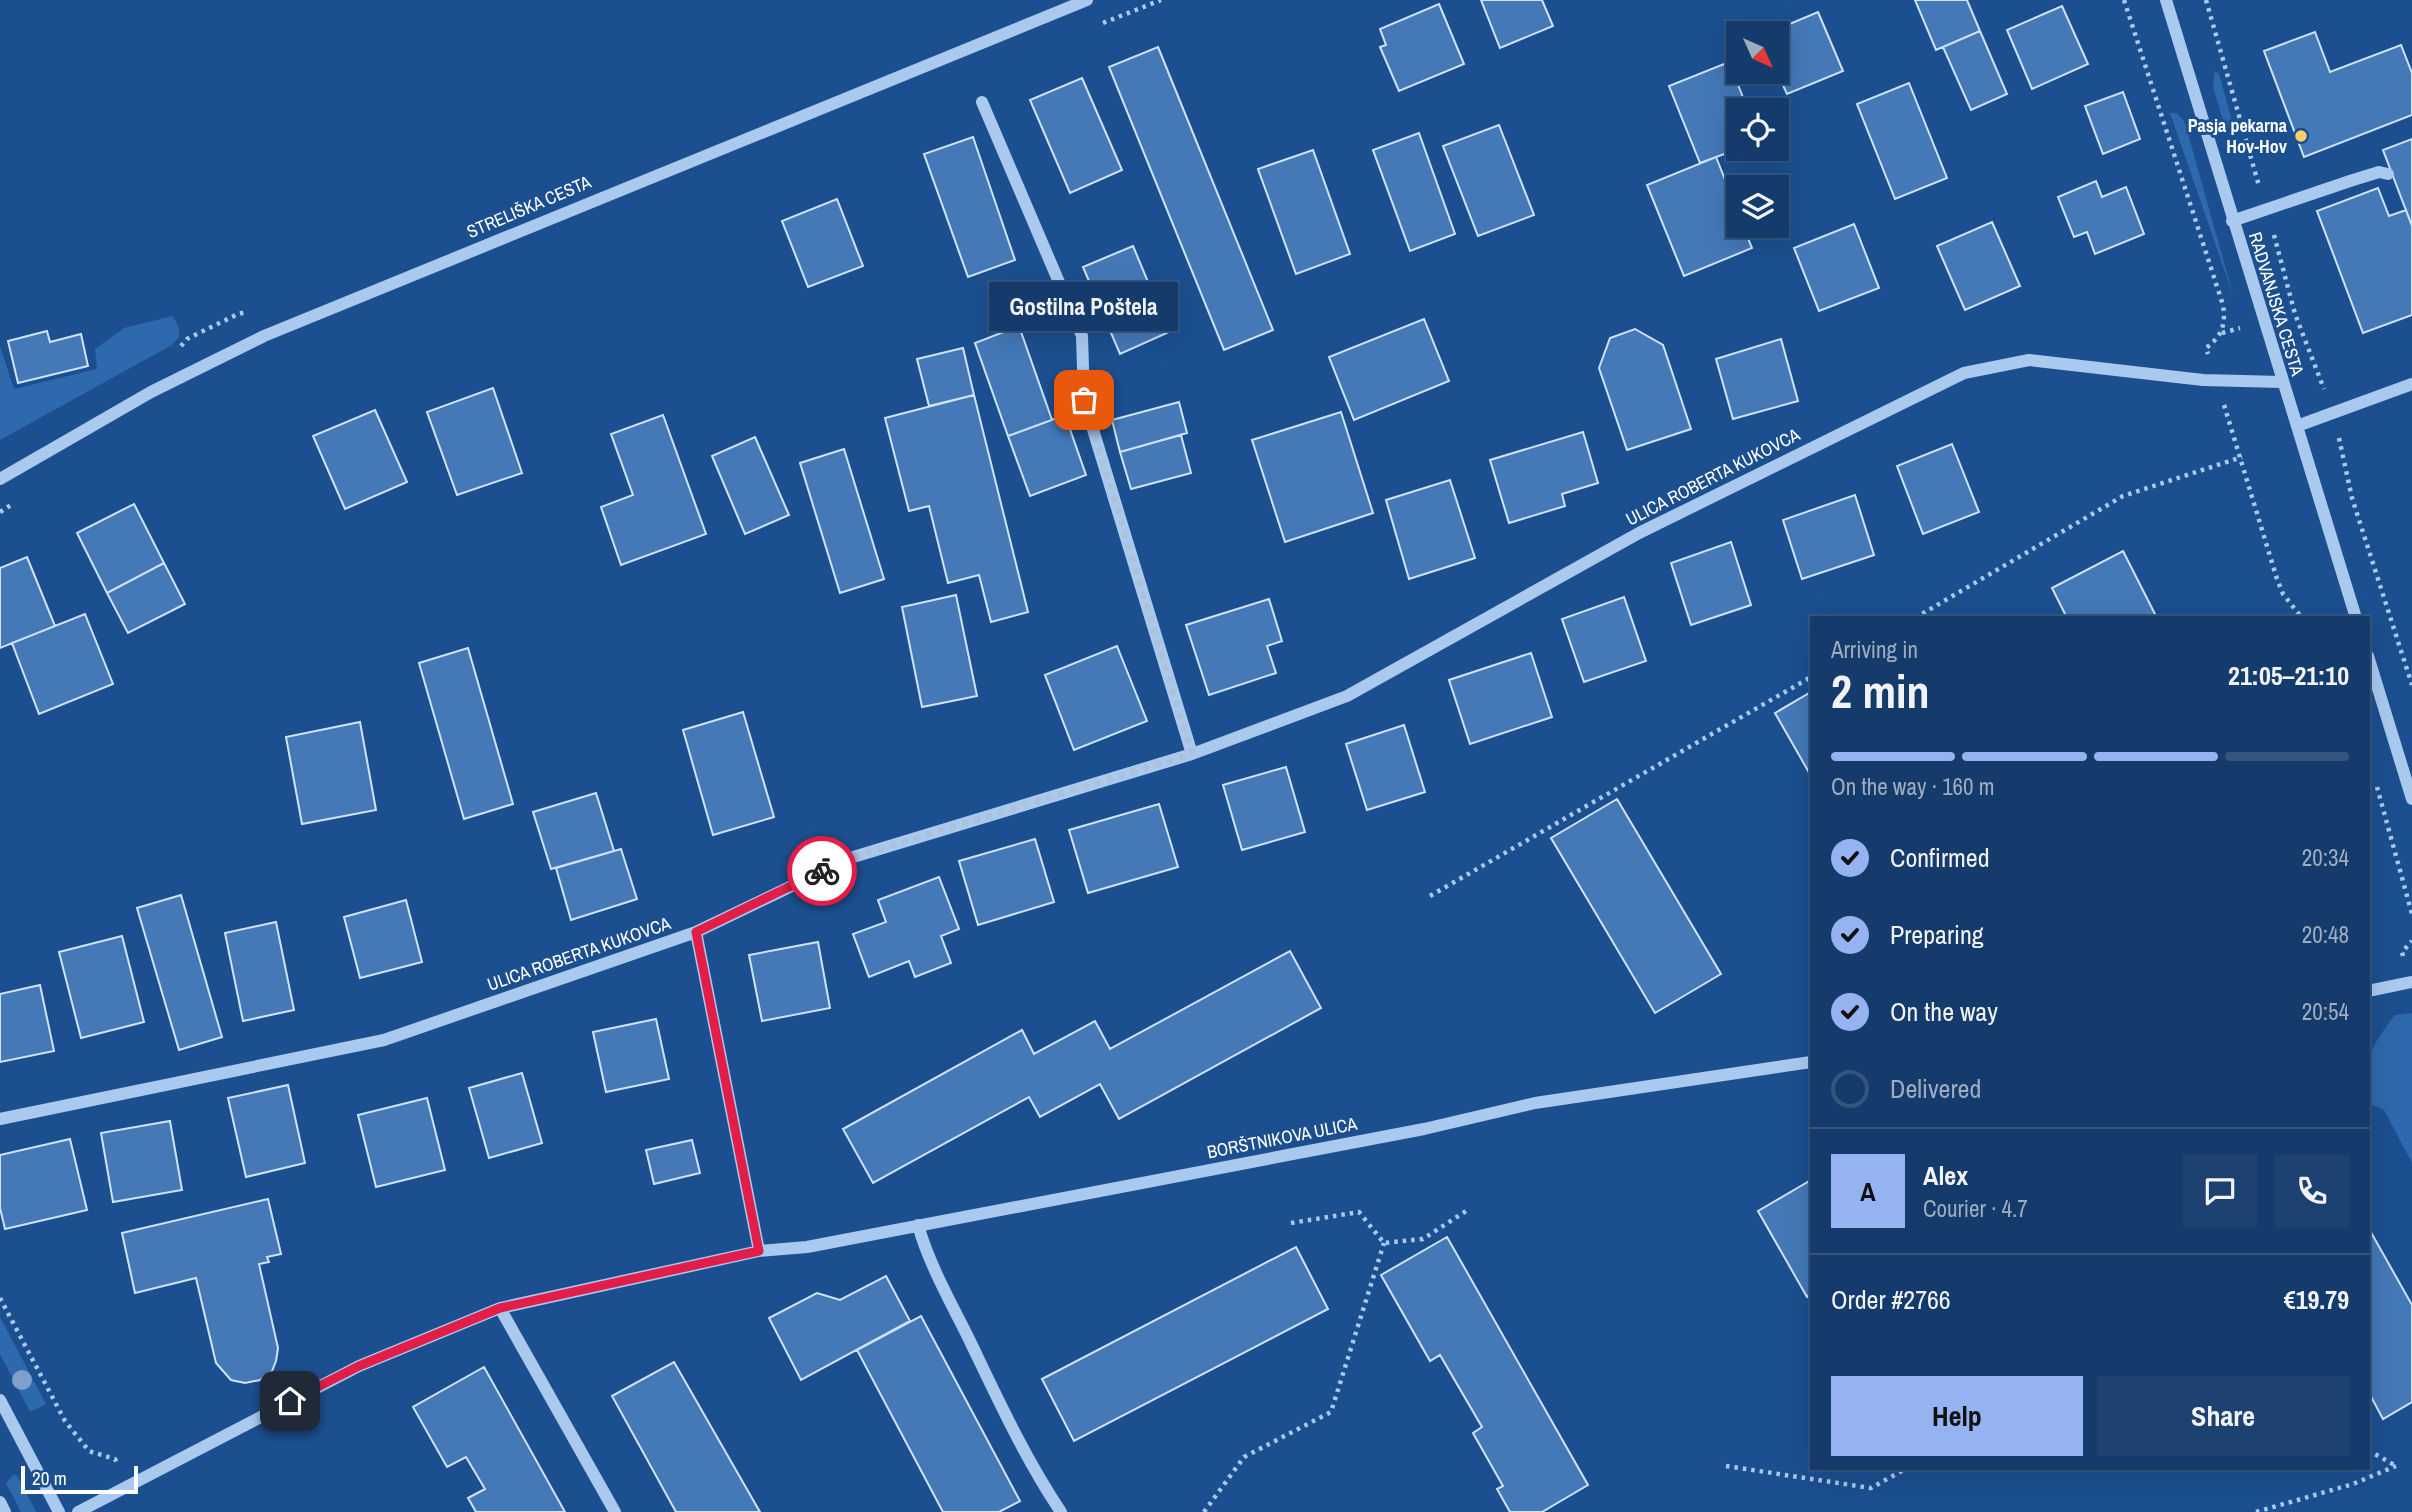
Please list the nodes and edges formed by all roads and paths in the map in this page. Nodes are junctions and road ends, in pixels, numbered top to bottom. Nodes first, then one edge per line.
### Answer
1 (1087, 0) edge
2 (2124, 0) edge
3 (2166, 0) edge
4 (2206, 0) edge
5 (982, 102) dead end
6 (2388, 174) dead end
7 (2258, 183) dead end
8 (2232, 221) junction
9 (2273, 232) dead end
10 (238, 314) dead end
11 (187, 339) dead end
12 (2216, 380) junction
13 (2282, 382) junction
14 (2412, 384) edge
15 (2333, 413) junction
16 (2297, 426) junction
17 (2242, 457) junction
18 (0, 479) edge
19 (22, 498) dead end
20 (0, 512) edge
21 (1918, 616) edge
22 (2301, 616) edge
23 (2355, 616) edge
24 (2370, 662) edge
25 (1810, 678) edge
26 (2412, 685) edge
27 (1192, 754) junction
28 (2375, 779) dead end
29 (2412, 799) edge
30 (1430, 896) dead end
31 (2412, 914) edge
32 (696, 932) junction
33 (2412, 941) edge
34 (2402, 952) dead end
35 (2412, 982) edge
36 (2370, 991) edge
37 (1810, 1062) edge
38 (0, 1119) edge
39 (1466, 1211) dead end
40 (1291, 1223) dead end
41 (918, 1225) junction
42 (1384, 1243) junction
43 (759, 1251) junction
44 (0, 1298) edge
45 (500, 1308) junction
46 (0, 1400) edge
47 (2370, 1451) edge
48 (1726, 1466) dead end
49 (1903, 1470) edge
50 (129, 1484) junction
51 (0, 1502) edge
52 (5, 1512) edge
53 (59, 1512) edge
54 (78, 1512) edge
55 (615, 1512) edge
56 (1061, 1512) edge
57 (1204, 1512) edge
58 (2256, 1512) edge

1 - 18 street, STRELIŠKA CESTA
2 - 12 path
3 - 8 street, RADVANJSKA CESTA
4 - 7 path
5 - 27 street
6 - 8 street
8 - 13 street, RADVANJSKA CESTA
9 - 15 path
10 - 11 path
12 - 13 street, ULICA ROBERTA KUKOVCA
12 - 17 path
12 - 27 street, ULICA ROBERTA KUKOVCA
13 - 16 street, RADVANJSKA CESTA
14 - 15 street
15 - 16 street
15 - 26 path
16 - 23 street, RADVANJSKA CESTA
17 - 21 path
17 - 22 path
19 - 20 path
24 - 29 street
25 - 30 path
27 - 32 street, ULICA ROBERTA KUKOVCA
28 - 31 path
32 - 38 street, ULICA ROBERTA KUKOVCA
32 - 43 street
33 - 34 path
35 - 36 street
37 - 41 street, BORŠTNIKOVA ULICA
39 - 42 path
40 - 42 path
41 - 43 street, BORŠTNIKOVA ULICA
41 - 56 street
42 - 57 path
43 - 45 street, BORŠTNIKOVA ULICA
44 - 50 path
45 - 50 street, BORŠTNIKOVA ULICA
45 - 55 street
46 - 53 street
47 - 58 path
48 - 49 path
50 - 54 street, BORŠTNIKOVA ULICA
51 - 52 street

